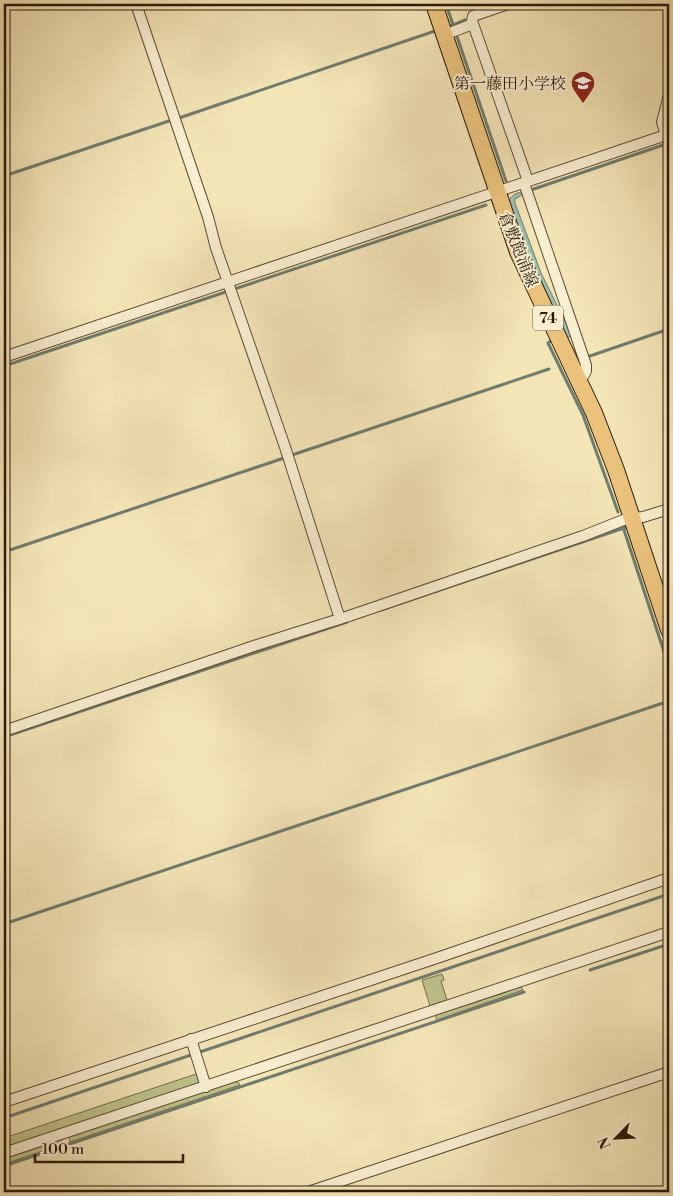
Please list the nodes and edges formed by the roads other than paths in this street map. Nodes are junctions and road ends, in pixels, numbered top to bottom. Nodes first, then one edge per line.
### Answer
1 (136, 4) edge
2 (434, 4) edge
3 (508, 4) edge
4 (668, 4) edge
5 (669, 8) edge
6 (472, 24) junction
7 (452, 32) junction
8 (669, 94) edge
9 (668, 134) edge
10 (526, 187) junction
11 (497, 192) junction
12 (229, 287) junction
13 (4, 357) edge
14 (580, 382) junction
15 (669, 509) edge
16 (632, 518) junction
17 (340, 619) junction
18 (669, 630) edge
19 (4, 731) edge
20 (669, 878) edge
21 (669, 932) edge
22 (191, 1040) junction
23 (669, 1072) edge
24 (206, 1087) junction
25 (4, 1102) edge
26 (4, 1153) edge
27 (308, 1192) edge

1 - 12 street
2 - 7 main road, 倉敷飽浦線 / 74
3 - 6 street
4 - 5 street
6 - 7 street
6 - 10 street
7 - 11 main road, 倉敷飽浦線 / 74
8 - 9 street
9 - 10 street
10 - 11 street
10 - 14 street
11 - 12 street
11 - 14 main road, 倉敷飽浦線 / 74
12 - 13 street
12 - 17 street
14 - 16 main road, 倉敷飽浦線 / 74
15 - 16 street
16 - 17 street
16 - 18 main road, 倉敷飽浦線 / 74
17 - 19 street
20 - 22 street
21 - 24 street
22 - 24 street
22 - 25 street
23 - 27 street
24 - 26 street

